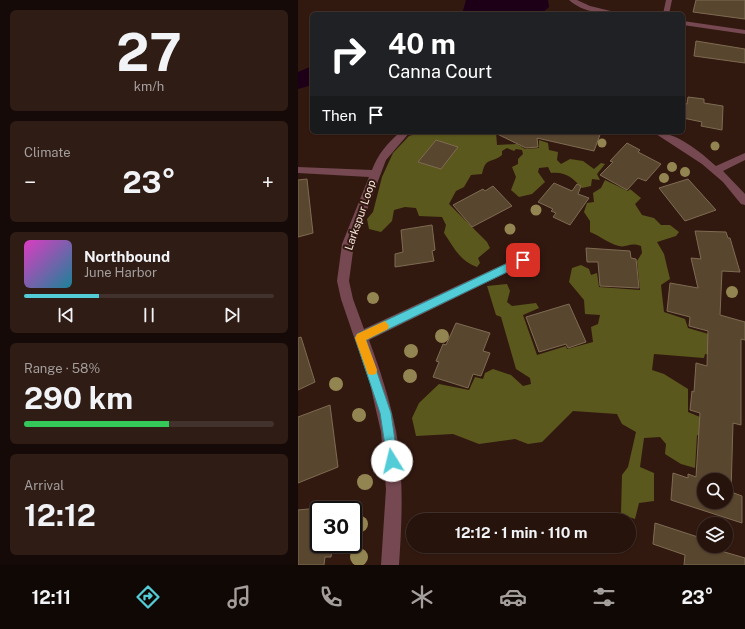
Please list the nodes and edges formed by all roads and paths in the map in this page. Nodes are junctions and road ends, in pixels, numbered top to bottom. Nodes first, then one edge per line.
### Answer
1 (572, 0) edge
2 (669, 0) edge
3 (609, 12) edge
4 (666, 12) edge
5 (685, 23) edge
6 (745, 32) edge
7 (403, 134) edge
8 (662, 134) edge
9 (745, 156) edge
10 (298, 170) edge
11 (716, 170) junction
12 (374, 174) junction
13 (745, 201) edge
14 (523, 260) dead end
15 (360, 338) junction
16 (390, 565) edge

1 - 3 street
2 - 4 street
5 - 6 street
7 - 12 street, Larkspur Loop
8 - 11 street
9 - 11 street
10 - 12 street
11 - 13 street
12 - 15 street, Larkspur Loop
14 - 15 street
15 - 16 street, Larkspur Loop

